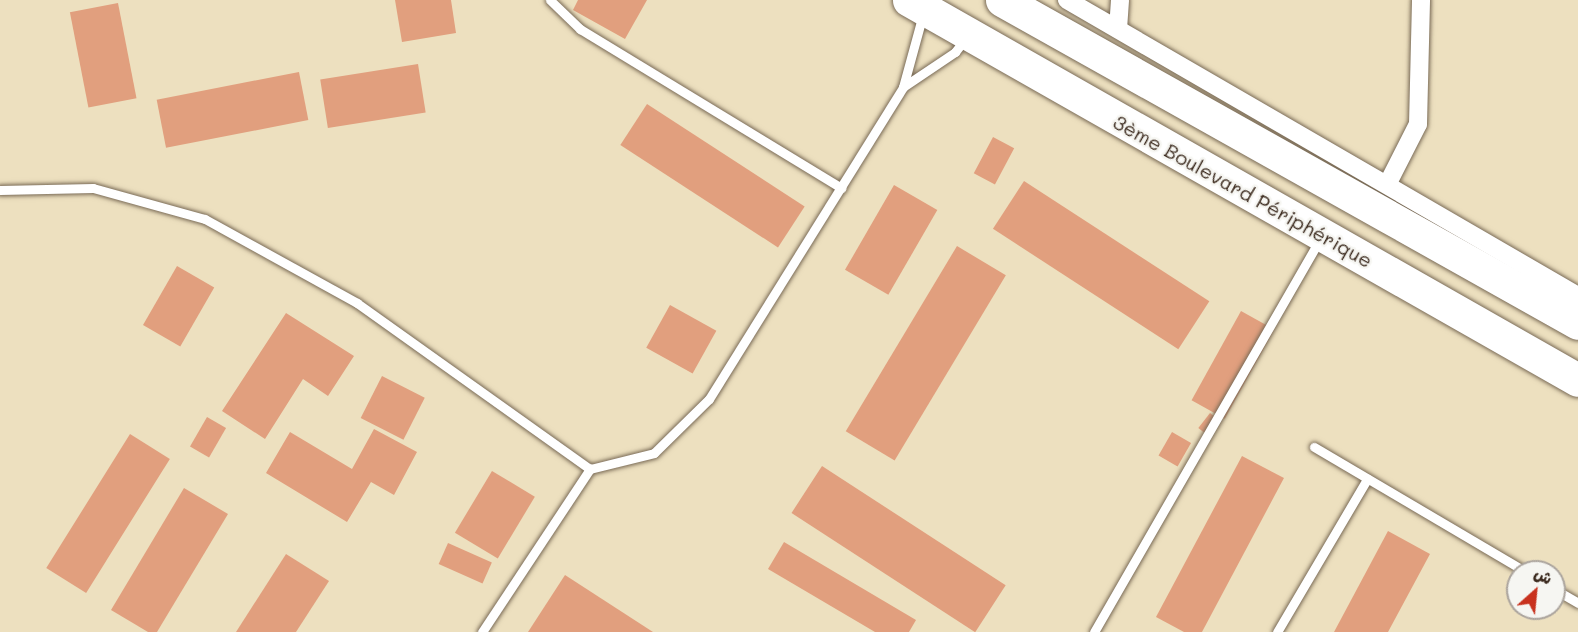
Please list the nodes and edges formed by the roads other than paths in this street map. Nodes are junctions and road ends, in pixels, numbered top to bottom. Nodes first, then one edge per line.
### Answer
1 (550, 0) edge
2 (1002, 0) edge
3 (1067, 0) edge
4 (1120, 0) edge
5 (1421, 0) edge
6 (917, 4) edge
7 (1118, 29) junction
8 (967, 36) junction
9 (903, 87) junction
10 (1388, 183) junction
11 (841, 188) junction
12 (0, 190) edge
13 (1322, 236) junction
14 (1578, 296) edge
15 (1578, 323) edge
16 (1578, 380) edge
17 (1314, 447) dead end
18 (590, 469) junction
19 (1367, 479) junction
20 (1506, 560) edge
21 (482, 632) edge
22 (1094, 632) edge
23 (1277, 632) edge

1 - 11 lane
2 - 15 highway
3 - 7 street
4 - 7 street
5 - 10 street
6 - 8 highway, 3ème Boulevard Périphérique
6 - 9 lane
7 - 10 street
8 - 9 lane
8 - 13 highway, 3ème Boulevard Périphérique
9 - 11 lane
10 - 14 street
11 - 18 lane
12 - 18 lane
13 - 16 highway, 3ème Boulevard Périphérique
13 - 22 lane
17 - 19 lane
18 - 21 lane
19 - 20 lane
19 - 23 lane

